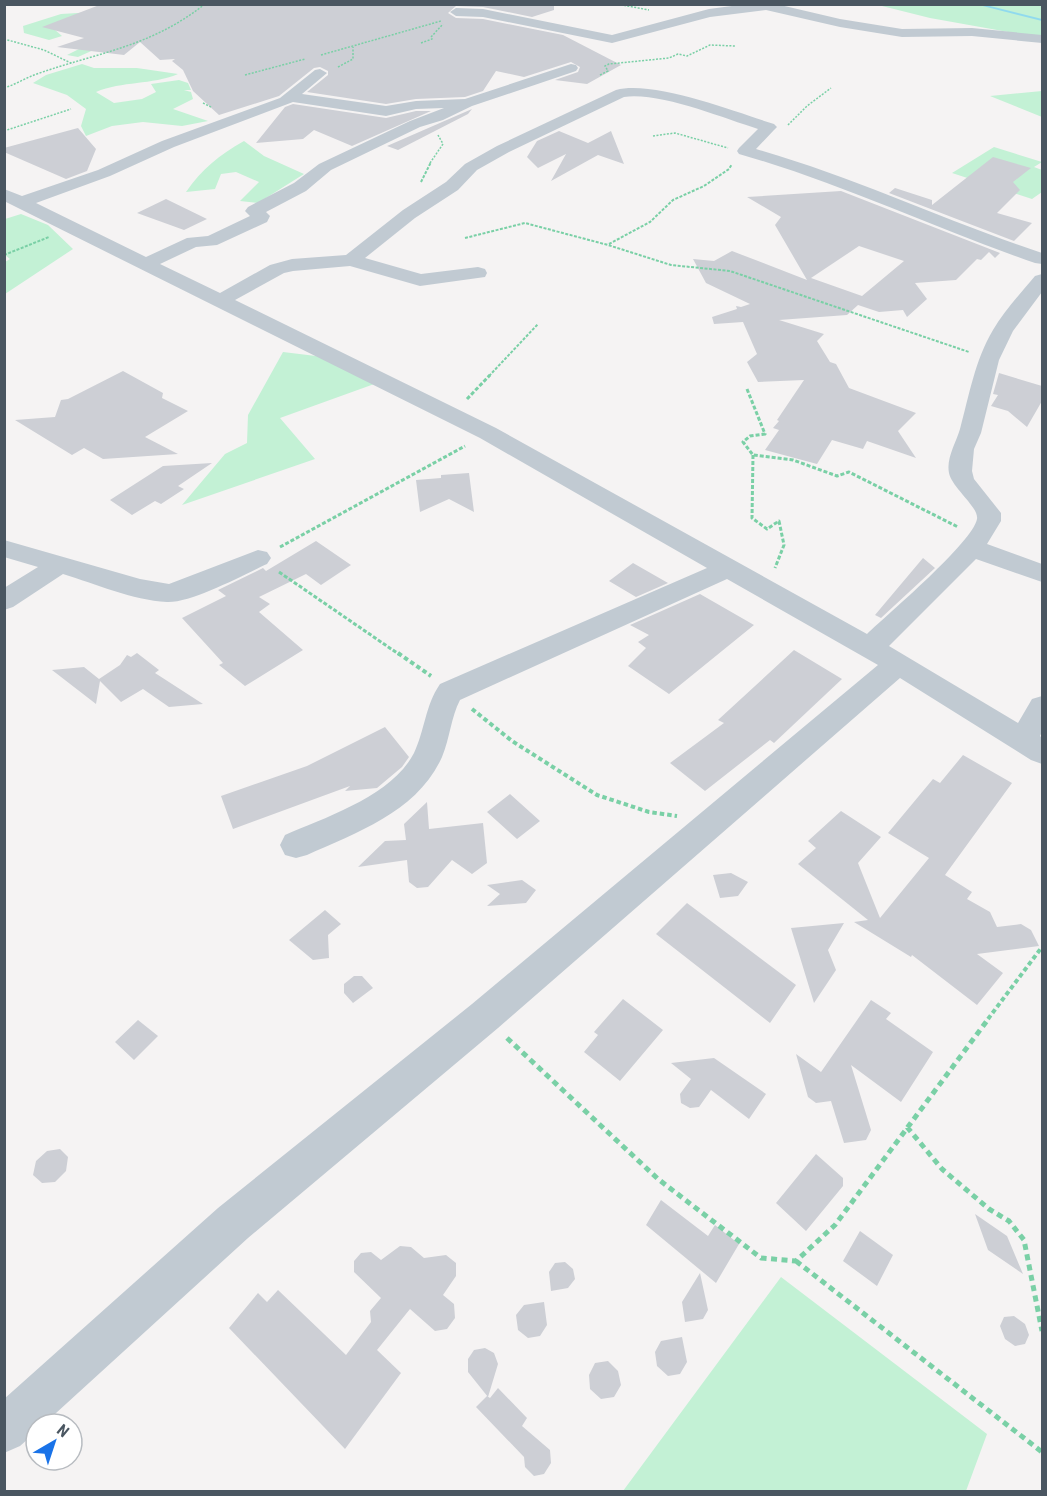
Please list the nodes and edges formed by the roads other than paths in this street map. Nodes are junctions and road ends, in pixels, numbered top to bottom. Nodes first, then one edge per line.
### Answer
1 (454, 16) road end
2 (1042, 39) edge
3 (571, 68) dead end
4 (320, 74) road end
5 (290, 97) junction
6 (466, 103) junction
7 (12, 200) edge
8 (1042, 259) edge
9 (351, 260) junction
10 (147, 263) junction
11 (478, 273) dead end
12 (1042, 280) edge
13 (221, 300) junction
14 (974, 543) junction
15 (4, 548) edge
16 (258, 558) road end
17 (61, 564) junction
18 (730, 568) junction
19 (1042, 573) edge
20 (4, 601) edge
21 (884, 656) junction
22 (1042, 706) edge
23 (1033, 746) edge
24 (296, 845) dead end
25 (4, 1430) edge

1 - 2 street
3 - 6 street
4 - 5 street
5 - 6 street
5 - 7 street
6 - 10 street
7 - 10 street
8 - 9 street
9 - 11 street
9 - 13 street
10 - 13 street
12 - 14 street
13 - 18 street
14 - 19 street
14 - 21 street
15 - 17 street
16 - 17 street
17 - 20 street
18 - 21 street
18 - 24 street
21 - 23 street
21 - 25 street
22 - 23 street

